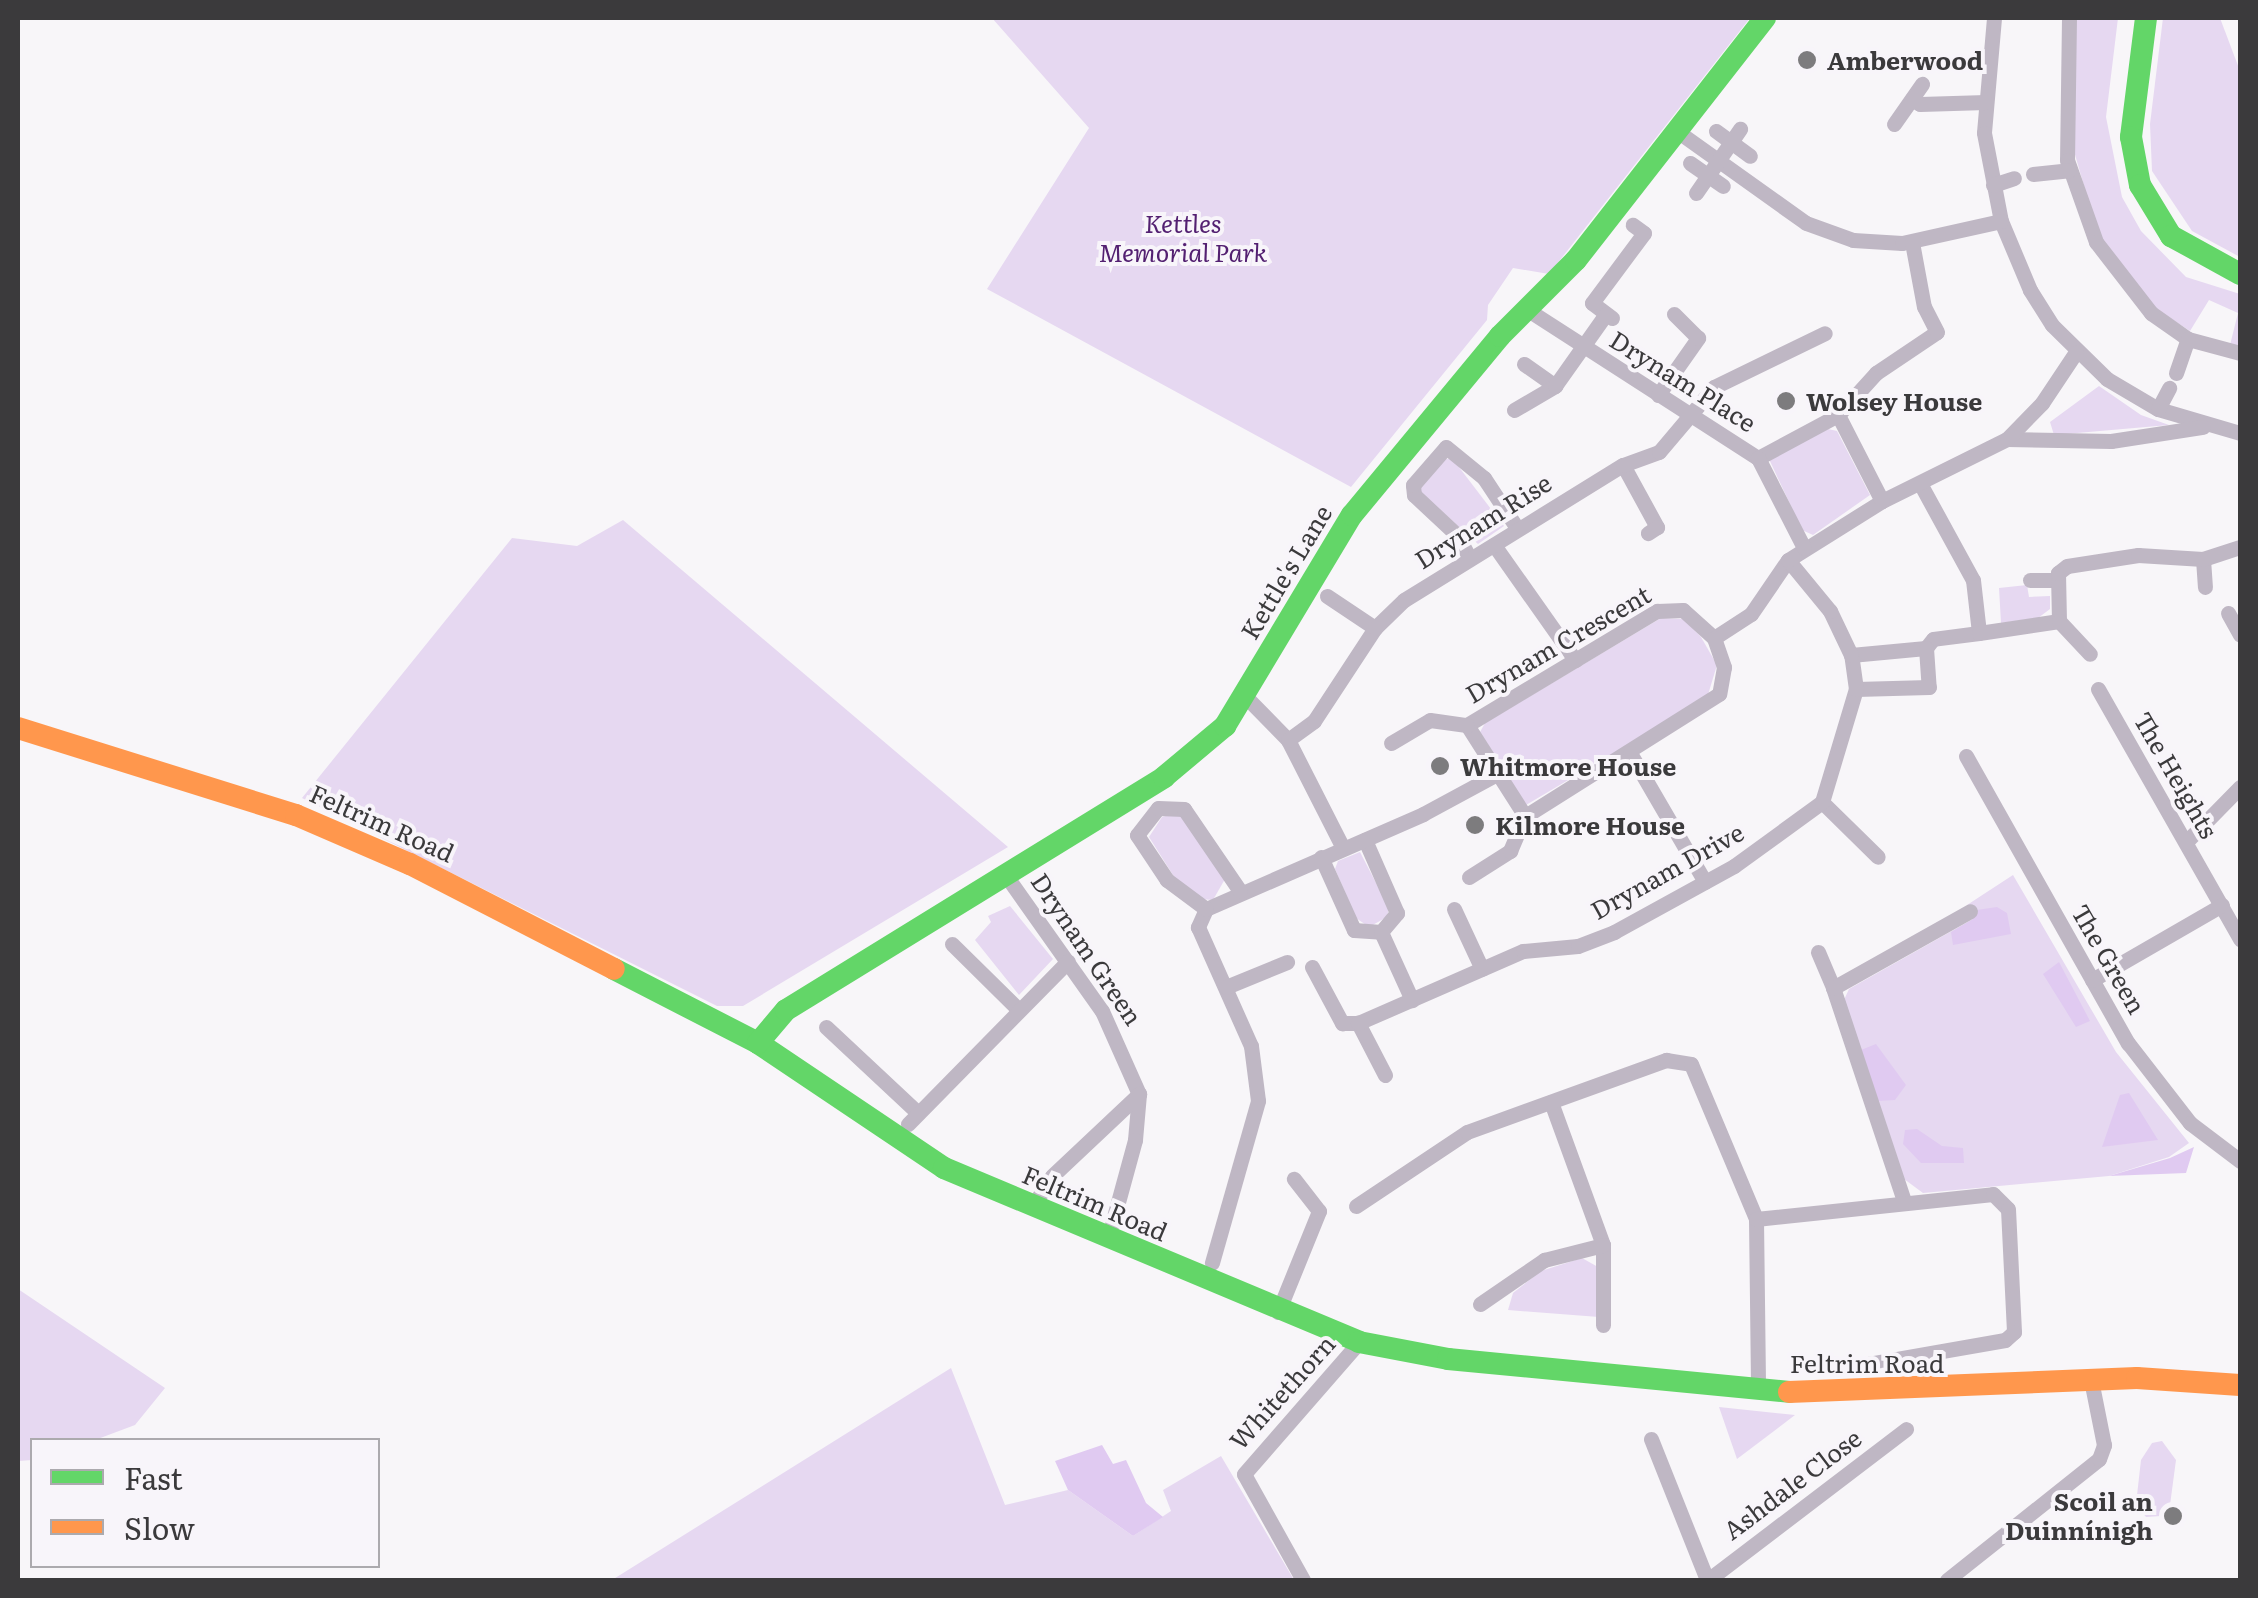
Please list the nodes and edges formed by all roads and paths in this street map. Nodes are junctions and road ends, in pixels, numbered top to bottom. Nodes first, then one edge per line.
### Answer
1 (1765, 18) edge
2 (1994, 18) edge
3 (2069, 18) edge
4 (2146, 18) edge
5 (1922, 84) dead end
6 (1912, 99) junction
7 (1986, 102) junction
8 (1894, 124) dead end
9 (1676, 131) junction
10 (1716, 131) dead end
11 (1735, 136) junction
12 (1750, 156) dead end
13 (1690, 164) dead end
14 (1713, 169) junction
15 (2069, 170) junction
16 (2033, 174) dead end
17 (2014, 178) dead end
18 (1993, 184) junction
19 (1723, 186) dead end
20 (1696, 193) dead end
21 (2001, 221) junction
22 (1633, 225) dead end
23 (1912, 242) junction
24 (2240, 274) edge
25 (1528, 310) junction
26 (1674, 314) dead end
27 (1825, 333) dead end
28 (2188, 340) junction
29 (1582, 346) junction
30 (2076, 352) junction
31 (2240, 353) edge
32 (1524, 364) dead end
33 (1555, 386) junction
34 (1658, 395) junction
35 (2158, 409) junction
36 (1514, 410) dead end
37 (1838, 415) junction
38 (1691, 416) junction
39 (2203, 427) junction
40 (2240, 434) edge
41 (2007, 439) junction
42 (1758, 458) junction
43 (1623, 465) junction
44 (1922, 486) junction
45 (1882, 501) junction
46 (1517, 528) junction
47 (1648, 533) dead end
48 (1494, 545) junction
49 (2240, 547) edge
50 (1804, 548) junction
51 (1469, 557) junction
52 (2203, 559) junction
53 (1788, 560) junction
54 (2030, 580) dead end
55 (2058, 580) junction
56 (2206, 587) dead end
57 (1328, 596) dead end
58 (2228, 614) dead end
59 (2058, 621) junction
60 (1376, 628) junction
61 (1978, 634) junction
62 (2240, 635) edge
63 (1714, 638) junction
64 (1926, 648) junction
65 (1851, 654) junction
66 (2090, 654) dead end
67 (1575, 660) junction
68 (1856, 689) junction
69 (2098, 689) dead end
70 (1244, 694) junction
71 (1467, 725) junction
72 (18, 728) edge
73 (1288, 740) junction
74 (1391, 744) dead end
75 (1630, 752) junction
76 (1966, 756) dead end
77 (1495, 775) junction
78 (2240, 787) edge
79 (1822, 802) junction
80 (1525, 816) junction
81 (1365, 840) junction
82 (2186, 842) junction
83 (1343, 848) junction
84 (1321, 858) junction
85 (1878, 858) dead end
86 (1007, 876) junction
87 (1469, 876) dead end
88 (1705, 882) junction
89 (1240, 891) junction
90 (2222, 905) junction
91 (1454, 908) dead end
92 (1206, 909) junction
93 (1970, 911) dead end
94 (1382, 932) junction
95 (2240, 939) edge
96 (952, 944) dead end
97 (1818, 952) dead end
98 (1068, 960) junction
99 (1287, 962) dead end
100 (1312, 967) dead end
101 (1482, 969) junction
102 (2092, 980) junction
103 (1226, 987) junction
104 (1833, 988) junction
105 (1412, 1000) junction
106 (1018, 1009) junction
107 (1358, 1023) junction
108 (826, 1027) dead end
109 (758, 1043) junction
110 (1385, 1075) dead end
111 (1139, 1094) junction
112 (1551, 1102) junction
113 (2240, 1162) edge
114 (1294, 1179) dead end
115 (1903, 1198) junction
116 (1356, 1206) dead end
117 (1032, 1207) junction
118 (1756, 1219) junction
119 (1112, 1224) dead end
120 (1602, 1245) junction
121 (1212, 1263) dead end
122 (1480, 1304) dead end
123 (1278, 1312) junction
124 (1603, 1324) dead end
125 (1359, 1342) junction
126 (1867, 1364) dead end
127 (2091, 1380) junction
128 (2240, 1385) edge
129 (1758, 1390) junction
130 (1906, 1429) dead end
131 (1651, 1439) dead end
132 (1302, 1580) edge
133 (1708, 1580) edge
134 (1947, 1580) edge

1 - 9 main road, Kettle's Lane
2 - 7 street
3 - 15 street
4 - 24 main road
5 - 6 street
6 - 7 street
6 - 8 street
7 - 18 street
9 - 14 street
9 - 25 main road, Kettle's Lane
10 - 11 street
11 - 12 street
11 - 14 street
13 - 14 street
14 - 19 street
14 - 20 street
14 - 23 street
15 - 16 street
15 - 28 street
17 - 18 street
18 - 21 street
21 - 23 street
21 - 30 street
22 - 29 street
23 - 37 street
25 - 29 street, Drynam Place
25 - 70 main road, Kettle's Lane
26 - 34 street
27 - 38 street
28 - 31 street
28 - 35 street
29 - 33 street, Drynam Place
29 - 34 street, Drynam Place
30 - 35 street
30 - 41 street
32 - 33 street
33 - 36 street, Drynam Place
34 - 38 street, Drynam Place
35 - 39 street
37 - 42 street
37 - 45 street
38 - 42 street, Drynam Place
38 - 43 street, Drynam Rise
39 - 40 street
39 - 41 street
41 - 44 street
42 - 50 street
43 - 46 street, Drynam Rise
43 - 47 street
44 - 45 street
44 - 61 street
45 - 50 street
46 - 48 street, Drynam Rise
46 - 51 street
48 - 51 street, Drynam Rise
48 - 67 street
49 - 52 street
50 - 53 street
51 - 60 street, Drynam Rise
52 - 55 street
52 - 56 street
53 - 63 street
53 - 65 street
54 - 55 street
55 - 59 street
57 - 60 street
58 - 62 street
59 - 61 street
59 - 66 street
60 - 73 street, Drynam Rise
61 - 64 street
63 - 67 street, Drynam Crescent
63 - 75 street
64 - 65 street
64 - 68 street
65 - 68 street
67 - 71 street, Drynam Crescent
68 - 79 street
69 - 82 street, The Heights
70 - 73 street
70 - 86 main road, Kettle's Lane
71 - 74 street
71 - 77 street, Drynam Crescent
72 - 109 main road, Feltrim Road
73 - 83 street
75 - 80 street
75 - 88 street
76 - 102 street, The Green
77 - 80 street, Drynam Crescent
77 - 81 street
78 - 82 street
79 - 85 street
79 - 88 street, Drynam Drive
80 - 87 street
81 - 83 street
81 - 94 street
82 - 90 street, The Heights
83 - 84 street
84 - 89 street
84 - 94 street
86 - 98 street, Drynam Green
86 - 109 main road, Kettle's Lane
88 - 101 street, Drynam Drive
89 - 92 street
89 - 92 street
90 - 95 street, The Heights
90 - 102 street
91 - 101 street
92 - 103 street
93 - 104 street
94 - 105 street
96 - 106 street
97 - 104 street
98 - 106 street
98 - 111 street, Drynam Green
99 - 103 street
100 - 107 street
101 - 105 street, Drynam Drive
102 - 113 street, The Green
103 - 121 street
104 - 115 street
105 - 107 street, Drynam Drive
106 - 108 street
107 - 110 street
109 - 117 main road, Feltrim Road
111 - 117 street
111 - 119 street, Drynam Green
112 - 116 street
112 - 118 street
112 - 120 street
114 - 123 street
115 - 118 street
115 - 126 street
117 - 123 main road, Feltrim Road
118 - 129 street
120 - 122 street
120 - 124 street
123 - 125 main road, Feltrim Road
125 - 129 main road, Feltrim Road
125 - 132 street, Whitethorn
127 - 128 main road, Feltrim Road
127 - 129 main road, Feltrim Road
127 - 134 street
130 - 133 street, Ashdale Close
131 - 133 street

